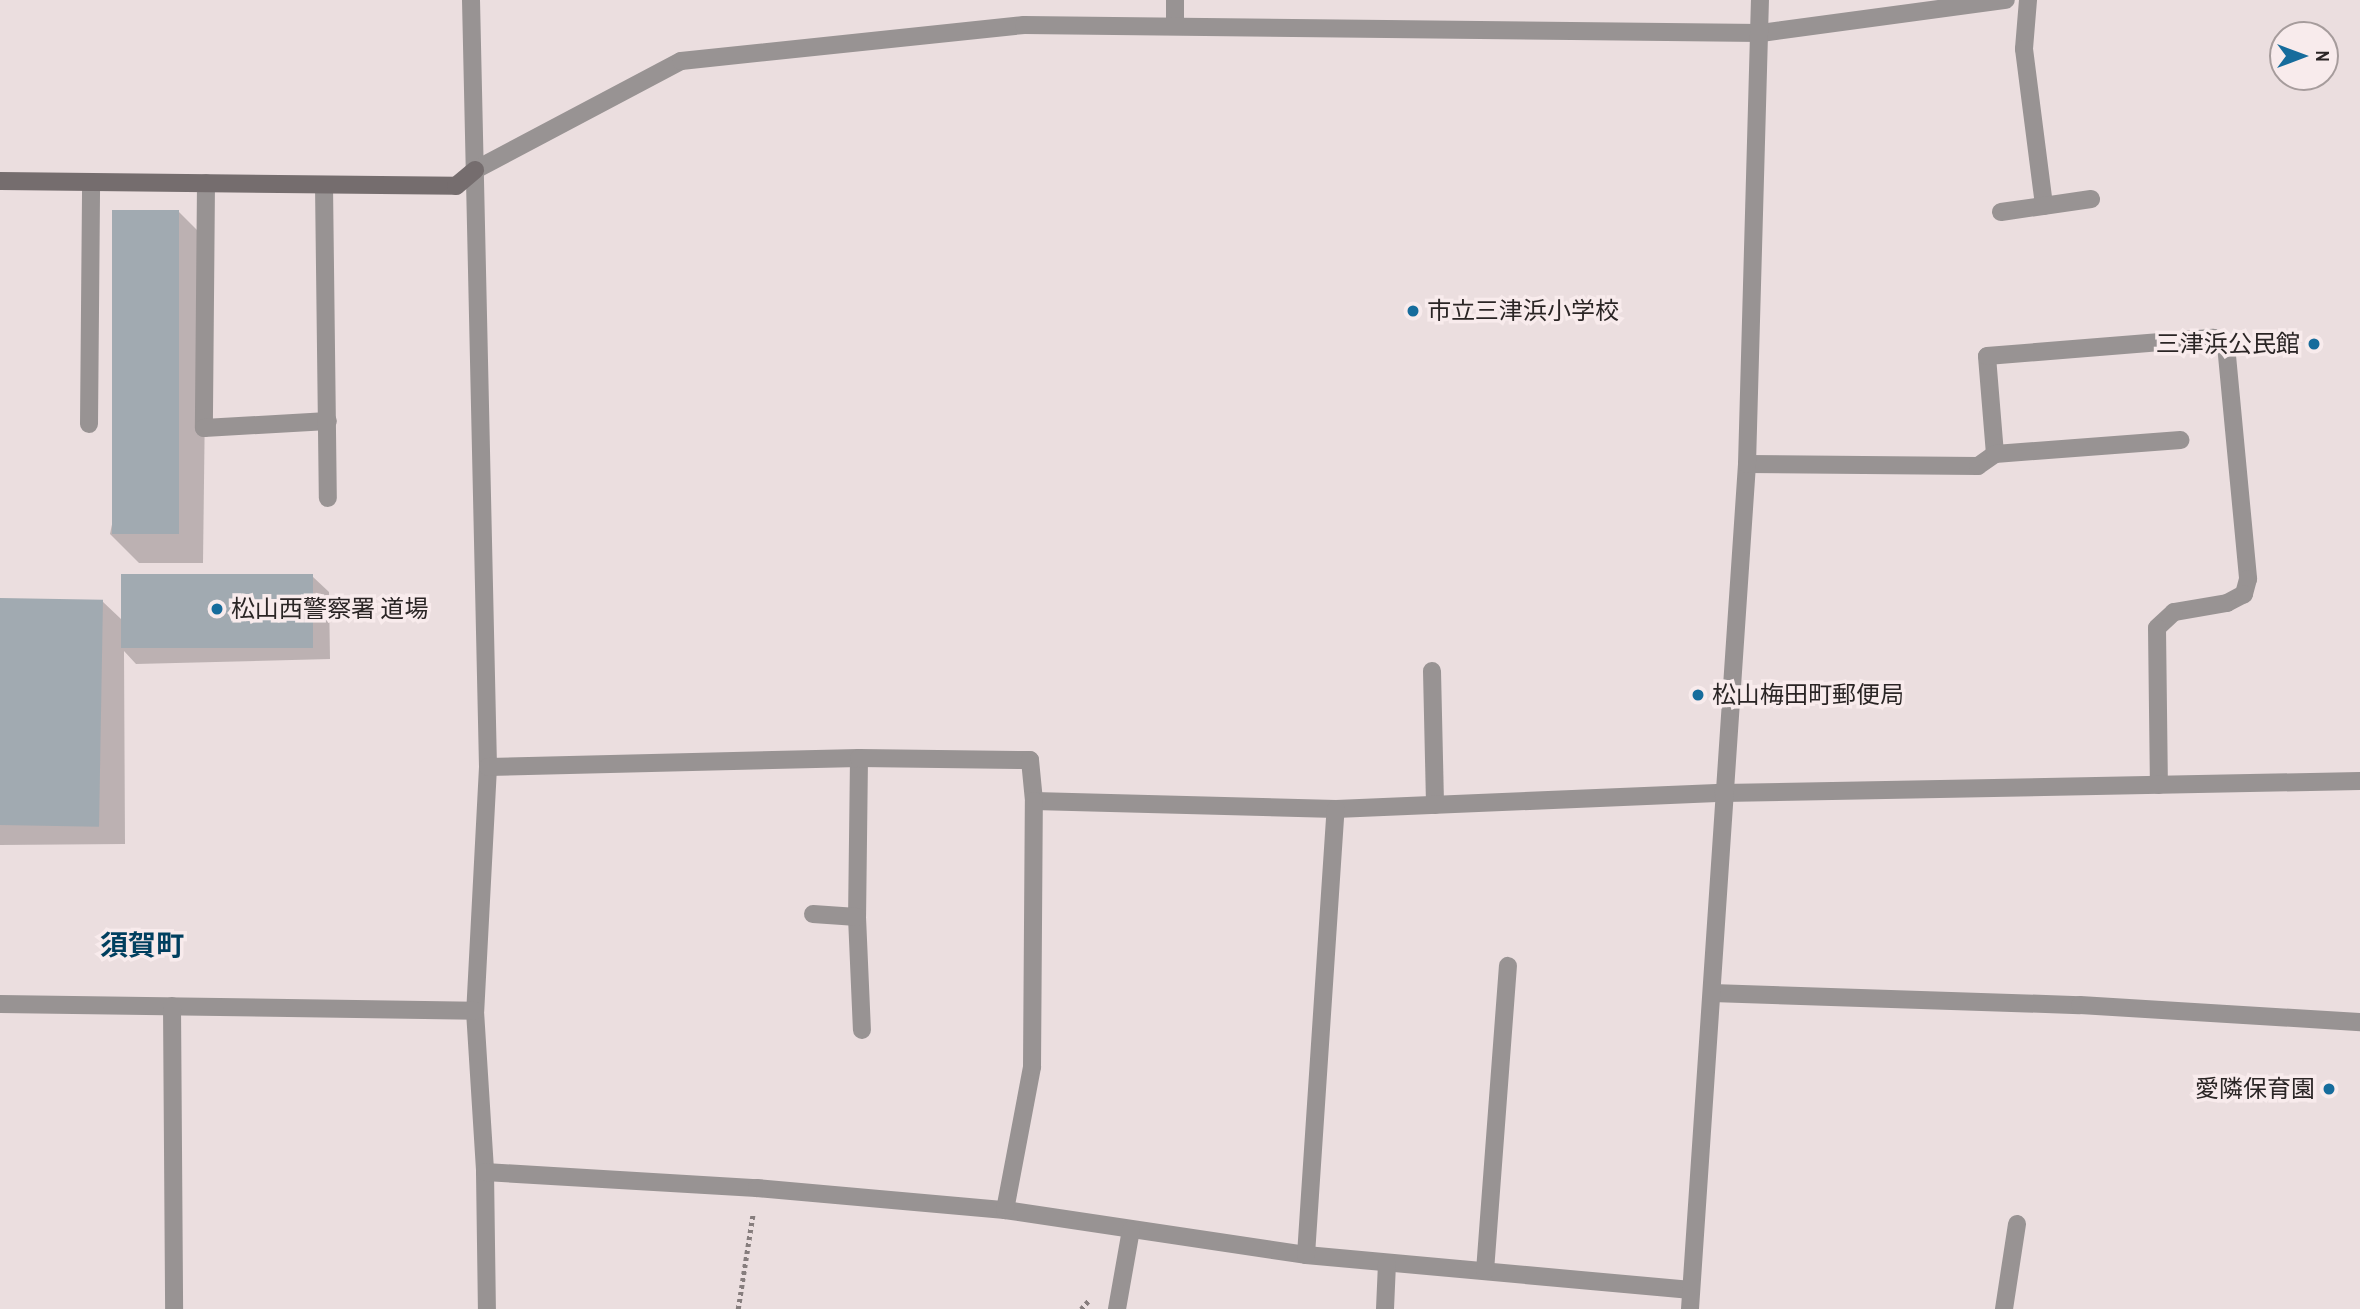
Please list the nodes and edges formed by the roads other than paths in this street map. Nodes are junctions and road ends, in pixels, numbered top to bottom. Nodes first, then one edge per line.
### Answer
1 (471, 0) edge
2 (1175, 0) edge
3 (1760, 0) edge
4 (2006, 0) edge
5 (2028, 0) edge
6 (1175, 26) junction
7 (1761, 33) junction
8 (475, 170) junction
9 (0, 181) edge
10 (91, 183) junction
11 (206, 183) junction
12 (324, 185) junction
13 (2091, 199) dead end
14 (2045, 206) junction
15 (2001, 212) dead end
16 (328, 421) junction
17 (89, 424) dead end
18 (2180, 440) dead end
19 (1995, 454) junction
20 (1747, 464) junction
21 (328, 498) dead end
22 (1432, 671) dead end
23 (859, 758) junction
24 (488, 767) junction
25 (2360, 781) edge
26 (2159, 785) junction
27 (1723, 793) junction
28 (1034, 801) junction
29 (1435, 805) junction
30 (1336, 809) junction
31 (813, 914) dead end
32 (858, 918) junction
33 (1508, 966) dead end
34 (1712, 993) junction
35 (0, 1004) edge
36 (172, 1006) junction
37 (475, 1011) junction
38 (2360, 1021) edge
39 (862, 1030) dead end
40 (485, 1172) junction
41 (1005, 1210) junction
42 (2017, 1224) dead end
43 (1131, 1230) junction
44 (1307, 1255) junction
45 (1387, 1262) junction
46 (1485, 1271) junction
47 (1688, 1290) junction
48 (174, 1309) edge
49 (487, 1309) edge
50 (1117, 1309) edge
51 (1385, 1309) edge
52 (1690, 1309) edge
53 (2004, 1309) edge

1 - 8 street
2 - 6 street
3 - 7 street
4 - 7 street
5 - 14 street
6 - 7 street
6 - 8 street
7 - 20 street
8 - 12 street
8 - 24 street
9 - 10 street
10 - 11 street
10 - 17 street
11 - 12 street
11 - 16 street
12 - 16 street
13 - 14 street
14 - 15 street
16 - 21 street
18 - 19 street
19 - 20 street
19 - 26 street
20 - 27 street
22 - 29 street
23 - 24 street
23 - 28 street
23 - 32 street
24 - 37 street
25 - 26 street
26 - 27 street
27 - 29 street
27 - 34 street
28 - 30 street
28 - 41 street
29 - 30 street
30 - 44 street
31 - 32 street
32 - 39 street
33 - 46 street
34 - 38 street
34 - 47 street
35 - 36 street
36 - 37 street
36 - 48 street
37 - 40 street
40 - 41 street
40 - 49 street
41 - 43 street
42 - 53 street
43 - 44 street
43 - 50 street
44 - 45 street
45 - 46 street
45 - 51 street
46 - 47 street
47 - 52 street

